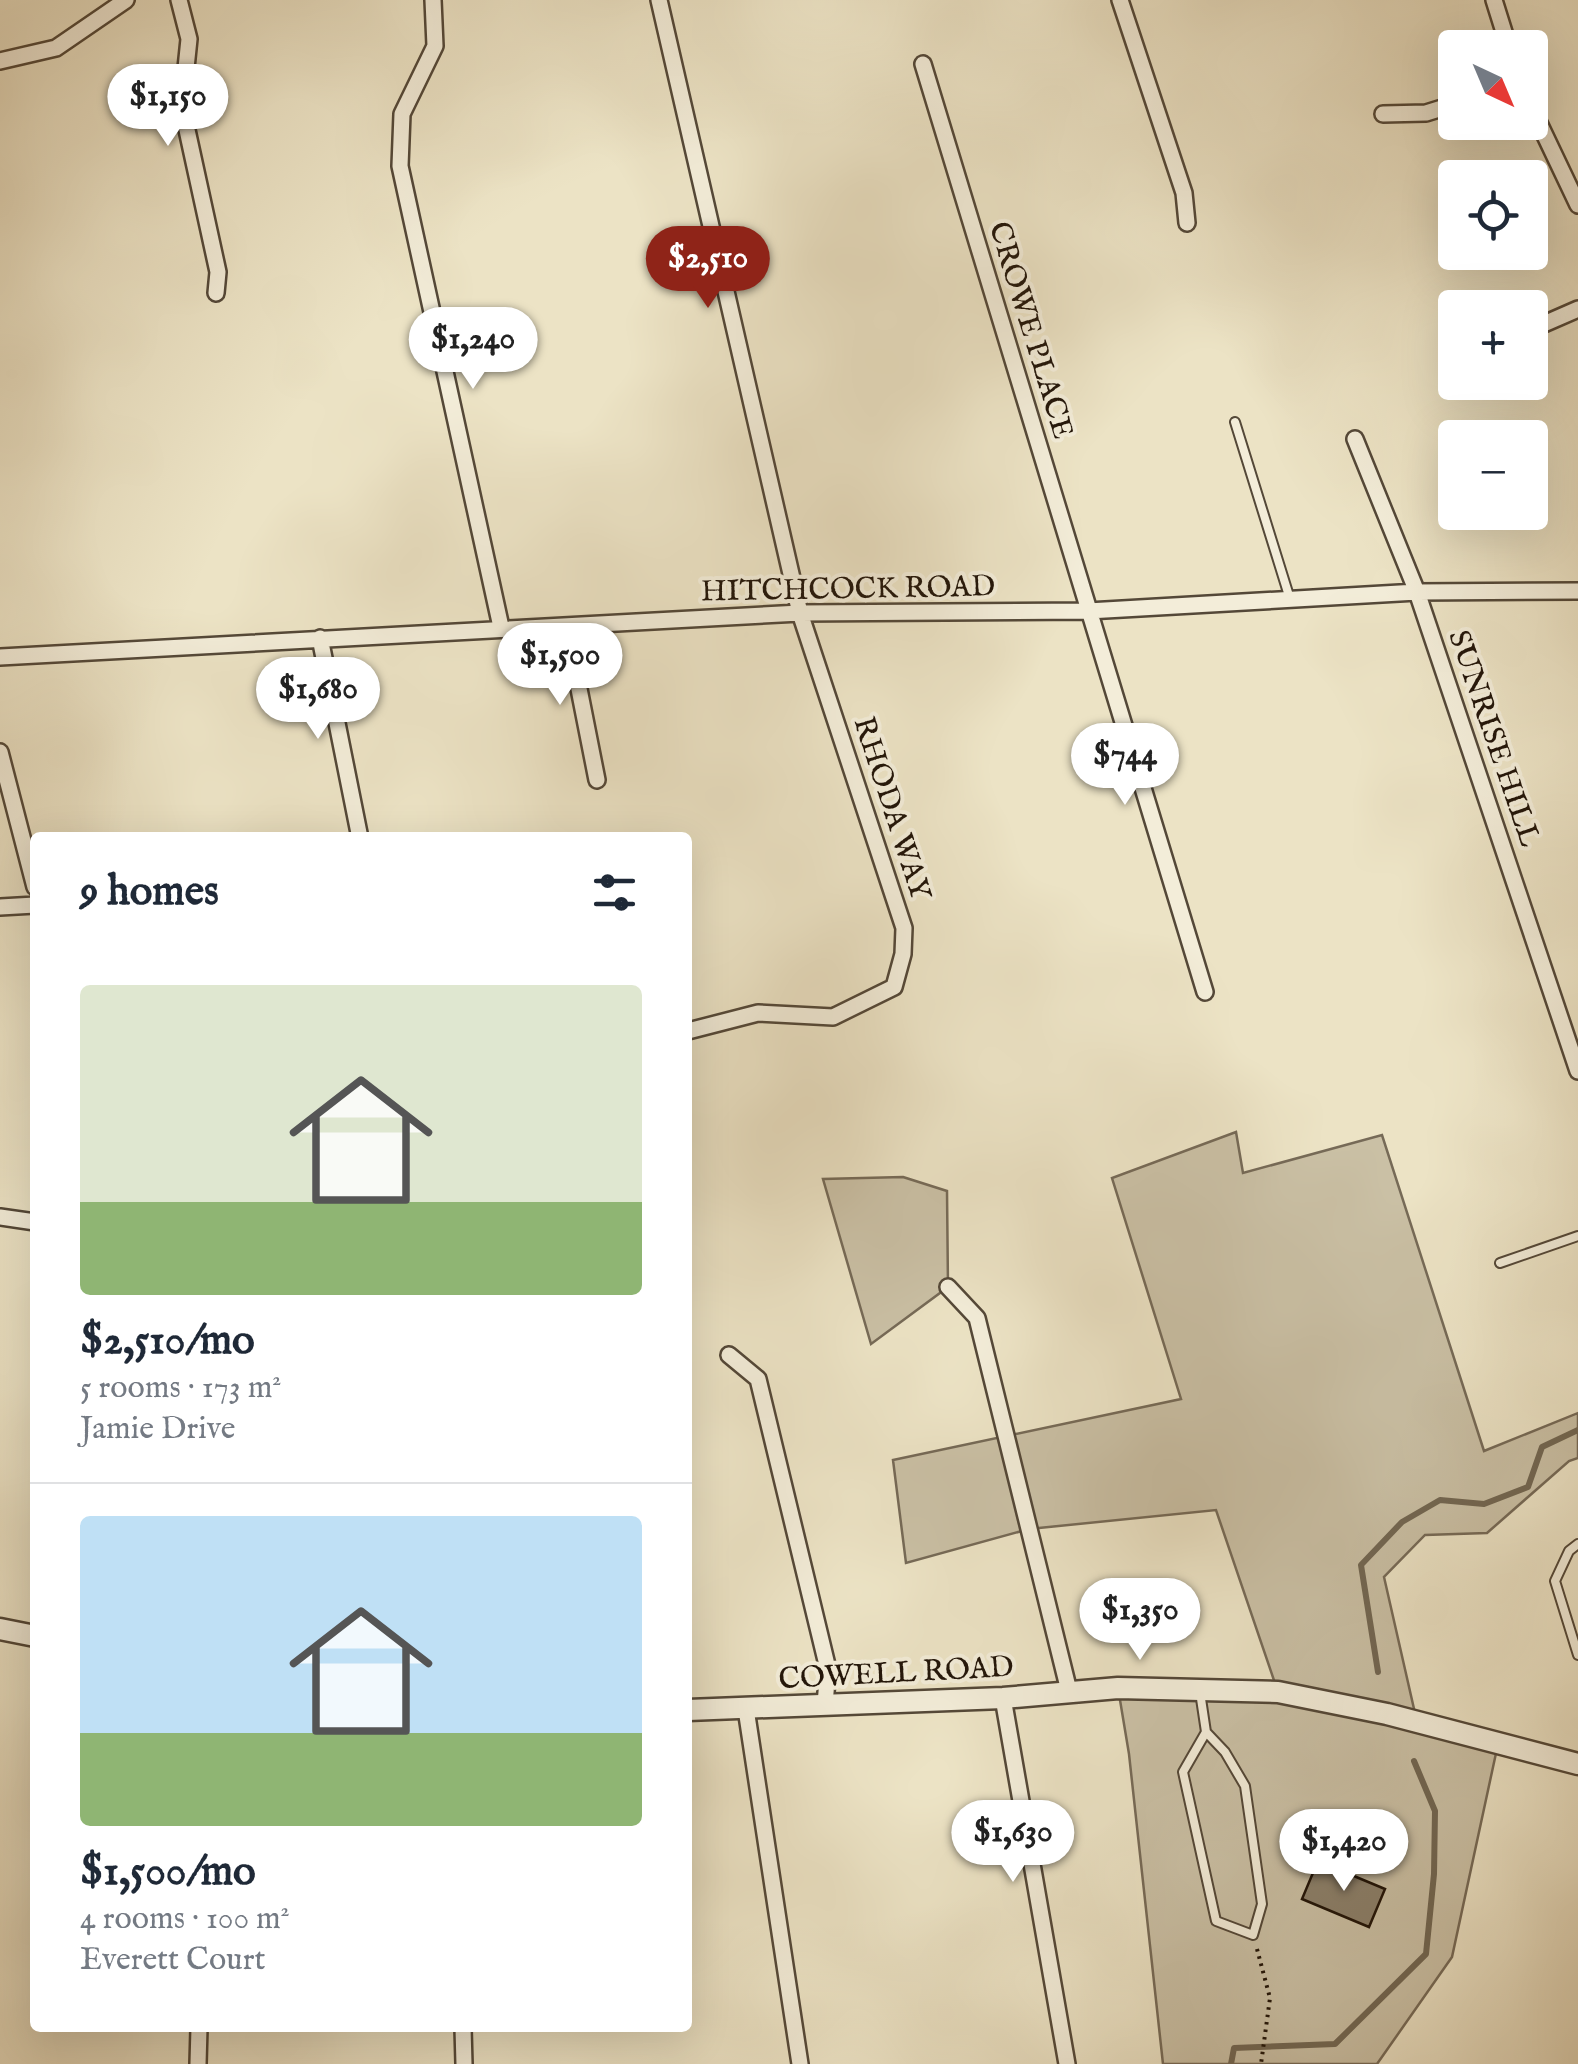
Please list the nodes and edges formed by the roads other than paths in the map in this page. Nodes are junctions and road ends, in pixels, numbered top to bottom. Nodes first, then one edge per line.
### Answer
1 (126, 0) edge
2 (179, 0) edge
3 (433, 0) edge
4 (659, 0) edge
5 (1120, 0) edge
6 (1494, 0) edge
7 (1503, 30) edge
8 (0, 61) edge
9 (923, 64) dead end
10 (1438, 109) edge
11 (1383, 114) dead end
12 (1548, 140) edge
13 (1578, 162) edge
14 (1562, 169) junction
15 (1578, 205) edge
16 (1187, 223) dead end
17 (216, 294) dead end
18 (1578, 309) edge
19 (1548, 322) edge
20 (1235, 422) dead end
21 (1355, 439) dead end
22 (1578, 591) edge
23 (1417, 592) junction
24 (1290, 600) junction
25 (1088, 611) junction
26 (800, 613) junction
27 (501, 628) junction
28 (567, 628) junction
29 (320, 638) junction
30 (0, 657) edge
31 (0, 752) edge
32 (597, 780) dead end
33 (359, 832) edge
34 (30, 868) edge
35 (30, 905) edge
36 (0, 907) edge
37 (1205, 992) dead end
38 (692, 1030) edge
39 (1578, 1071) edge
40 (0, 1217) edge
41 (30, 1221) edge
42 (1578, 1236) edge
43 (1500, 1263) dead end
44 (948, 1286) dead end
45 (729, 1355) dead end
46 (1578, 1544) edge
47 (0, 1629) edge
48 (30, 1635) edge
49 (1578, 1654) edge
50 (1199, 1688) junction
51 (1069, 1691) junction
52 (1003, 1698) junction
53 (825, 1704) junction
54 (746, 1709) junction
55 (692, 1710) edge
56 (1206, 1732) junction
57 (1578, 1764) edge
58 (199, 2032) edge
59 (464, 2032) edge
60 (198, 2064) edge
61 (464, 2064) edge
62 (800, 2064) edge
63 (1067, 2064) edge

1 - 8 street
2 - 17 street
3 - 27 street
4 - 26 street, RHODA WAY
5 - 16 street
6 - 7 street
9 - 25 street, CROWE PLACE
10 - 11 street
12 - 14 street
13 - 14 street
14 - 15 street
18 - 19 street
20 - 24 lane
21 - 23 street, SUNRISE HILL
22 - 23 street, HITCHCOCK ROAD
23 - 24 street, HITCHCOCK ROAD
23 - 39 street, SUNRISE HILL
24 - 25 street, HITCHCOCK ROAD
25 - 26 street, HITCHCOCK ROAD
25 - 37 street, CROWE PLACE
26 - 28 street, HITCHCOCK ROAD
26 - 38 street, RHODA WAY
27 - 28 street, HITCHCOCK ROAD
27 - 29 street, HITCHCOCK ROAD
28 - 32 street
29 - 30 street, HITCHCOCK ROAD
29 - 33 street
31 - 34 street
35 - 36 street
40 - 41 street
42 - 43 lane
44 - 51 street
45 - 53 street
46 - 49 lane
47 - 48 street
50 - 51 street, COWELL ROAD
50 - 56 lane
50 - 57 street, COWELL ROAD
51 - 52 street, COWELL ROAD
52 - 53 street, COWELL ROAD
52 - 63 street
53 - 54 street, COWELL ROAD
54 - 55 street, COWELL ROAD
54 - 62 street
56 - 56 lane
58 - 60 street
59 - 61 street

